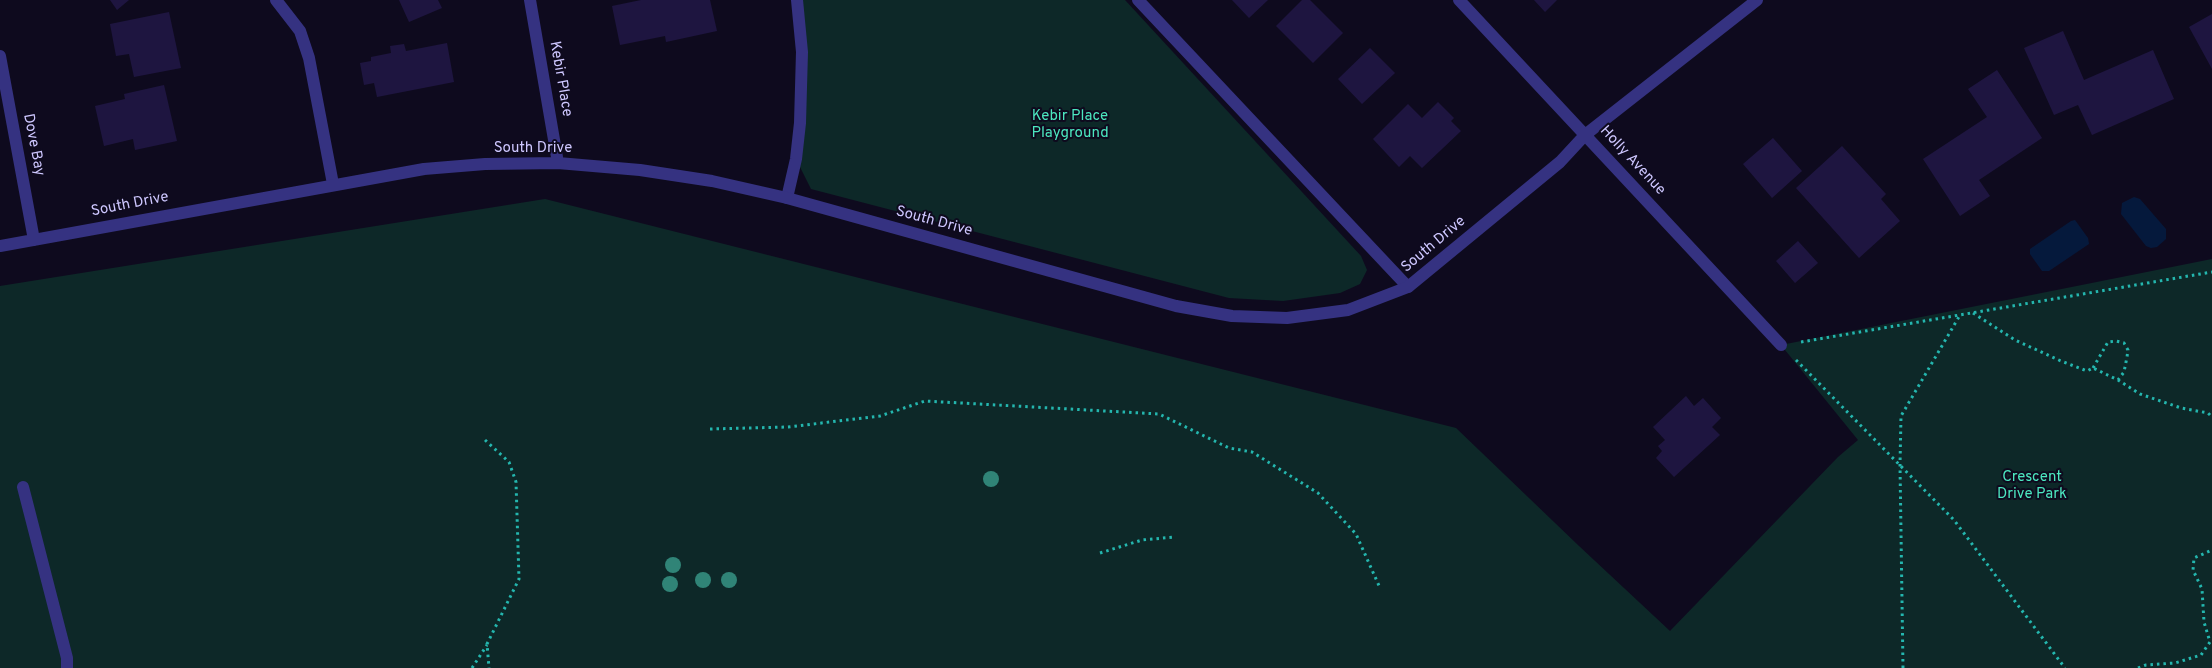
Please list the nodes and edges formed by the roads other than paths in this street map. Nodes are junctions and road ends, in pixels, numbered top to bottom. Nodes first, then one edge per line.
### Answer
1 (276, 0) edge
2 (530, 0) edge
3 (797, 0) edge
4 (1138, 0) edge
5 (1459, 0) edge
6 (1757, 0) edge
7 (0, 56) edge
8 (1585, 135) junction
9 (558, 163) junction
10 (333, 184) junction
11 (787, 198) junction
12 (34, 240) junction
13 (0, 246) edge
14 (1408, 288) junction
15 (1781, 345) road end
16 (23, 487) dead end
17 (67, 668) edge

1 - 10 street
2 - 9 street, Kebir Place
3 - 11 street
4 - 14 street
5 - 8 street, Holly Avenue
6 - 8 street, South Drive
7 - 12 street, Dove Bay
8 - 14 street, South Drive
8 - 15 street, Holly Avenue
9 - 10 street, South Drive
9 - 11 street, South Drive
10 - 12 street, South Drive
11 - 14 street, South Drive
12 - 13 street, South Drive
16 - 17 street

